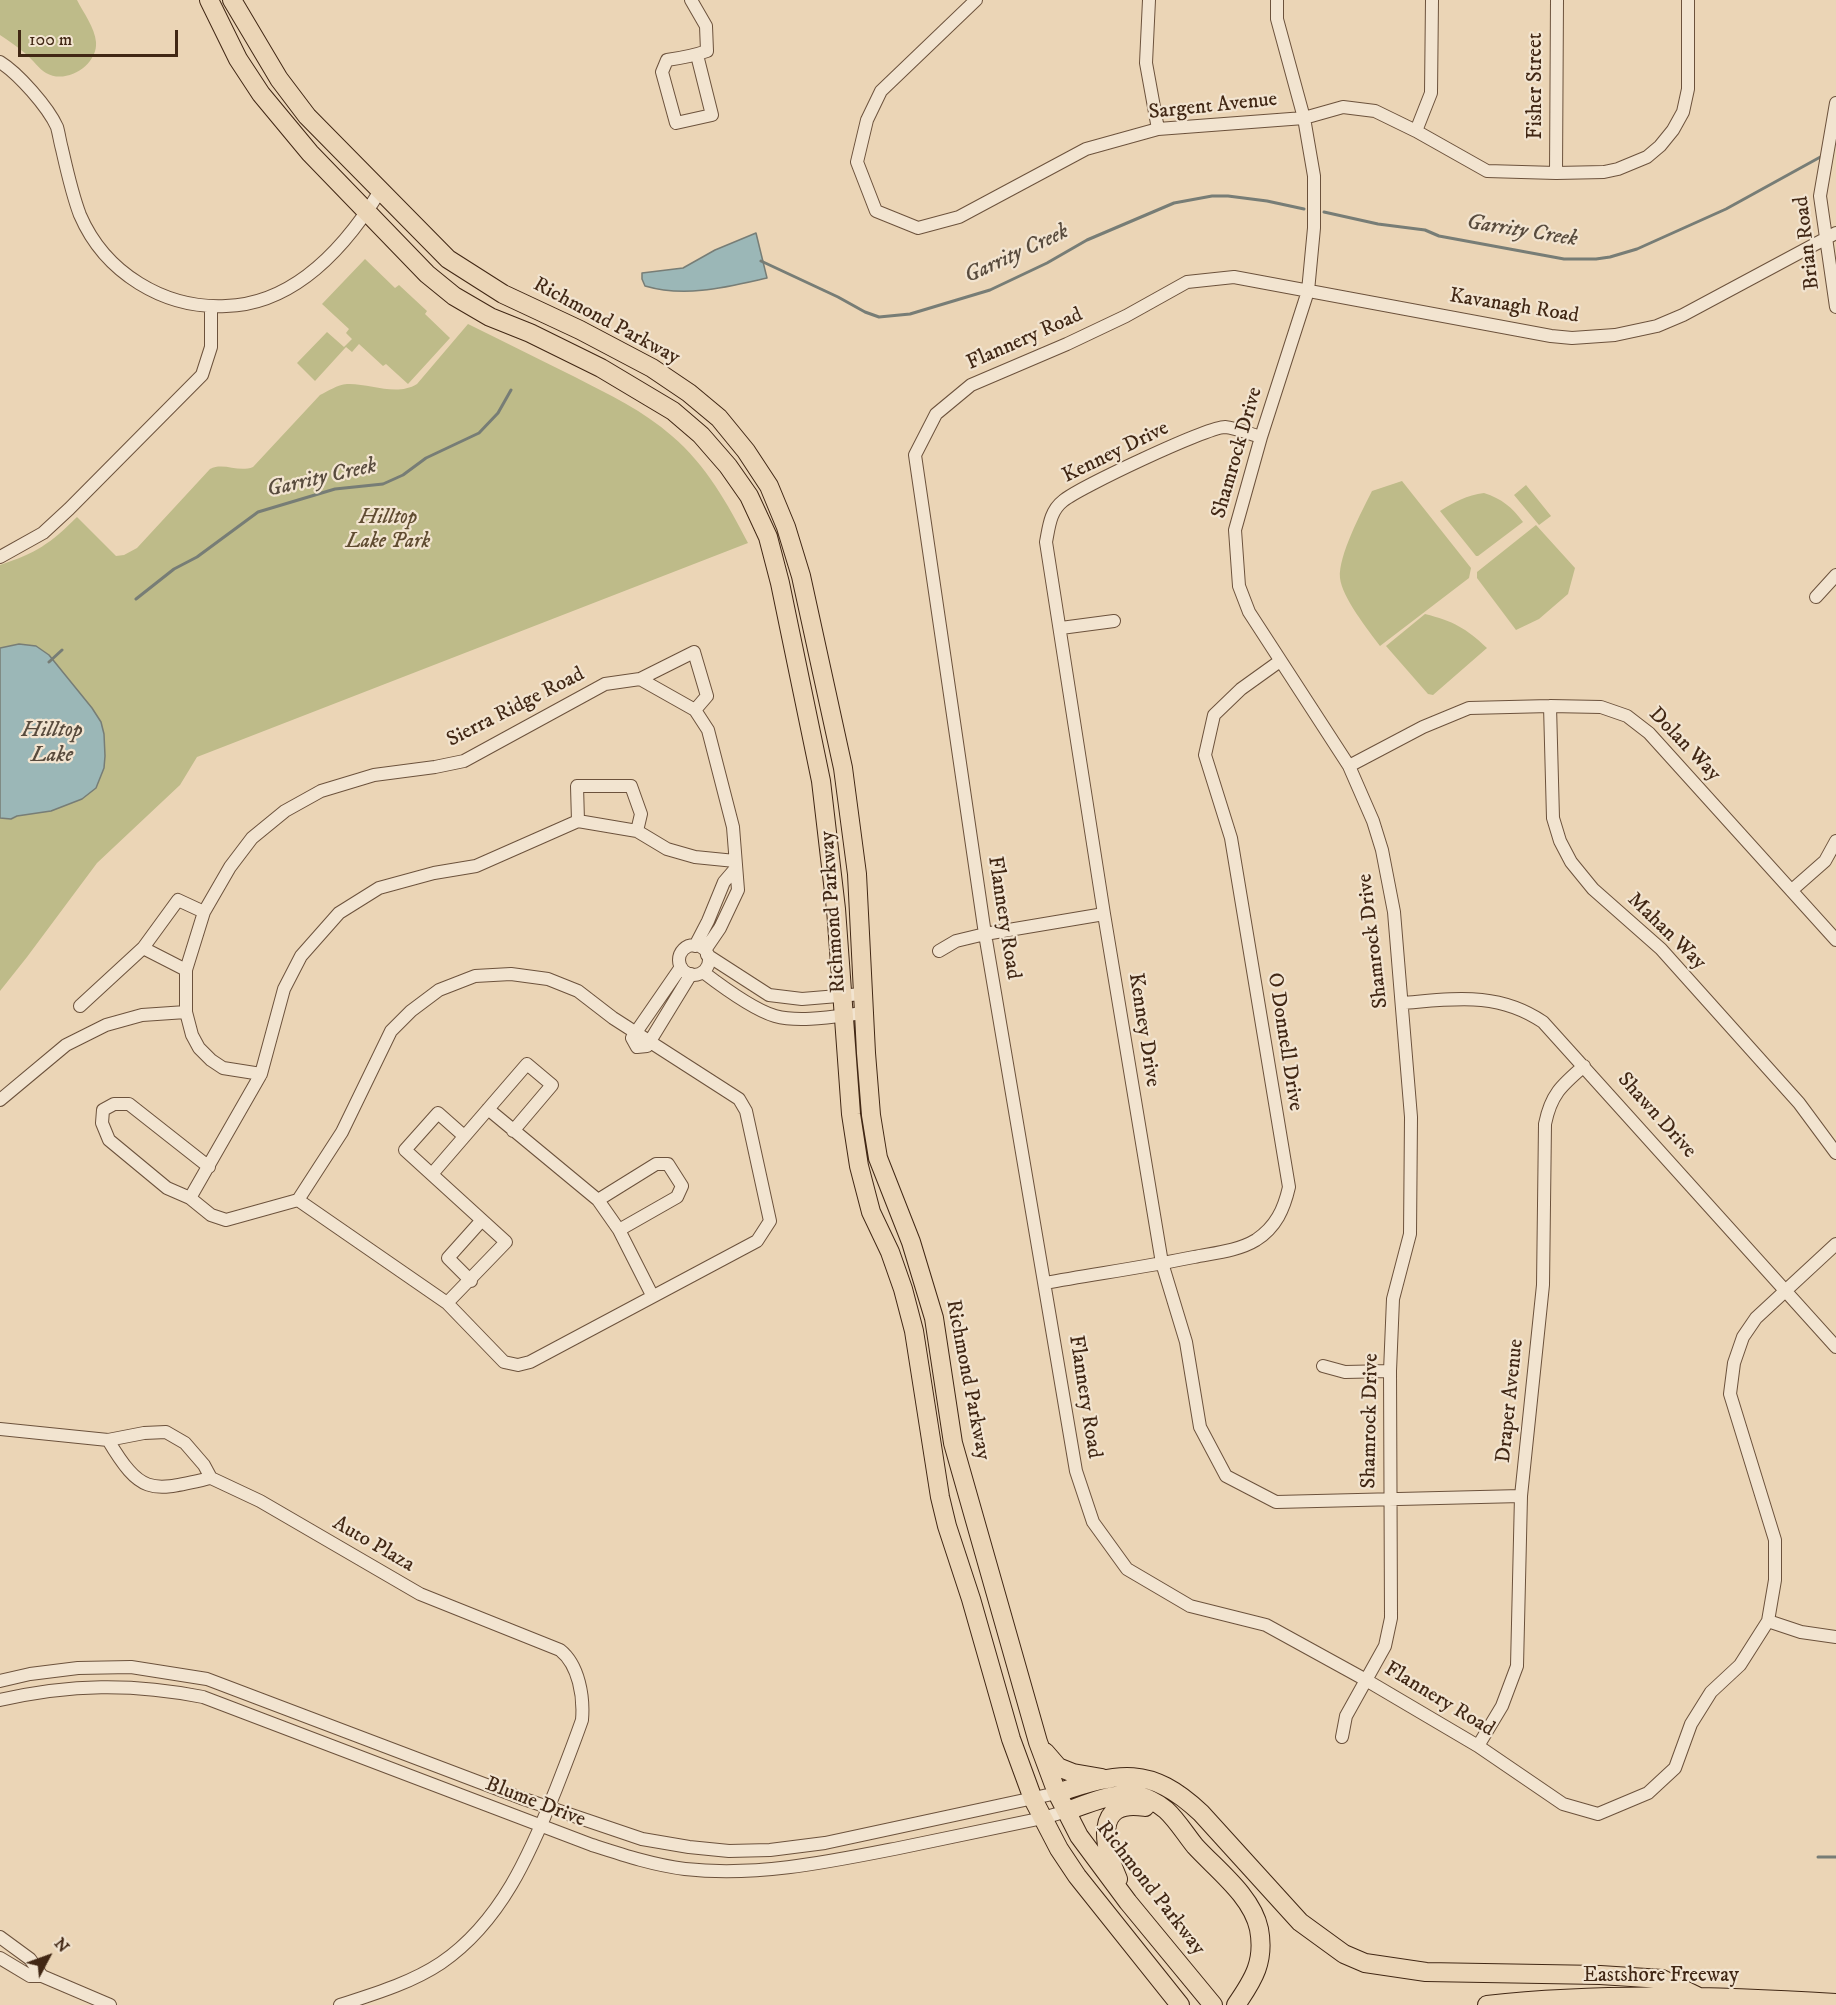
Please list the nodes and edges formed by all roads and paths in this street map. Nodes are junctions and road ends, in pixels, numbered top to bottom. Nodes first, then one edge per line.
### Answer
1 (209, 0) edge
2 (232, 0) edge
3 (691, 0) edge
4 (976, 0) edge
5 (1149, 0) edge
6 (1277, 0) edge
7 (1432, 0) edge
8 (1557, 0) edge
9 (1688, 0) edge
10 (697, 55) junction
11 (0, 62) edge
12 (1836, 103) edge
13 (1304, 118) junction
14 (1158, 129) junction
15 (1416, 131) junction
16 (1556, 173) junction
17 (380, 191) junction
18 (367, 213) junction
19 (1831, 235) edge
20 (1308, 291) junction
21 (211, 307) junction
22 (1836, 307) edge
23 (1261, 437) junction
24 (0, 557) edge
25 (1836, 575) edge
26 (1816, 597) dead end
27 (1114, 621) dead end
28 (1061, 628) junction
29 (1280, 661) junction
30 (640, 679) junction
31 (1551, 706) junction
32 (695, 710) junction
33 (1349, 765) junction
34 (578, 821) junction
35 (637, 831) junction
36 (1836, 841) edge
37 (736, 864) junction
38 (1792, 890) junction
39 (204, 912) junction
40 (1104, 914) junction
41 (985, 934) junction
42 (1836, 940) edge
43 (143, 948) junction
44 (702, 950) junction
45 (939, 951) dead end
46 (186, 970) junction
47 (691, 971) junction
48 (862, 994) junction
49 (841, 996) junction
50 (660, 997) junction
51 (1402, 1003) junction
52 (673, 1005) junction
53 (81, 1006) dead end
54 (186, 1012) junction
55 (863, 1013) junction
56 (843, 1015) junction
57 (636, 1032) junction
58 (651, 1041) junction
59 (1584, 1066) junction
60 (261, 1074) junction
61 (0, 1100) edge
62 (488, 1109) junction
63 (513, 1131) junction
64 (464, 1136) junction
65 (1836, 1153) edge
66 (209, 1167) junction
67 (432, 1174) junction
68 (190, 1198) junction
69 (298, 1200) junction
70 (598, 1200) junction
71 (482, 1220) junction
72 (619, 1230) junction
73 (1836, 1244) edge
74 (1162, 1263) junction
75 (471, 1281) junction
76 (1045, 1283) junction
77 (1785, 1290) junction
78 (652, 1295) junction
79 (447, 1304) junction
80 (1836, 1347) edge
81 (1323, 1366) dead end
82 (1390, 1371) junction
83 (0, 1430) edge
84 (108, 1440) junction
85 (211, 1478) junction
86 (1521, 1496) junction
87 (1389, 1499) junction
88 (1768, 1620) junction
89 (1836, 1637) edge
90 (1366, 1680) junction
91 (0, 1681) edge
92 (0, 1700) edge
93 (1342, 1737) dead end
94 (1038, 1742) junction
95 (1479, 1746) junction
96 (1104, 1778) junction
97 (1058, 1793) junction
98 (1033, 1799) junction
99 (548, 1807) junction
100 (1067, 1811) junction
101 (1043, 1818) junction
102 (1175, 1822) junction
103 (541, 1826) junction
104 (1128, 1902) junction
105 (0, 1937) edge
106 (0, 1958) edge
107 (42, 1976) junction
108 (1699, 1997) junction
109 (1178, 2002) edge
110 (1836, 2003) edge
111 (110, 2005) edge
112 (340, 2005) edge
113 (1213, 2005) edge
114 (1236, 2005) edge
115 (1487, 2005) edge

1 - 18 highway, Richmond Parkway
2 - 17 highway, Richmond Parkway
3 - 10 street
4 - 14 street, Sargent Avenue
5 - 14 street
6 - 13 street, Shamrock Drive
7 - 15 street
8 - 16 street, Fisher Street
9 - 16 street, Sargent Avenue
10 - 10 street
11 - 21 street
12 - 19 street, Brian Road
13 - 14 street, Sargent Avenue
13 - 15 street, Sargent Avenue
13 - 20 street, Shamrock Drive
15 - 16 street, Sargent Avenue
17 - 18 street
17 - 48 highway, Richmond Parkway
18 - 21 street
18 - 49 highway, Richmond Parkway
19 - 20 street, Kavanagh Road
19 - 22 street, Brian Road
20 - 23 street, Shamrock Drive
20 - 41 street, Flannery Road
21 - 24 street
23 - 28 street, Kenney Drive
23 - 29 street, Shamrock Drive
25 - 26 street
27 - 28 street
28 - 40 street, Kenney Drive
29 - 33 street, Shamrock Drive
29 - 74 street, O Donnell Drive
30 - 32 street
30 - 32 street, Sierra Ridge Road
30 - 39 street, Sierra Ridge Road
31 - 33 street, Dolan Way
31 - 38 street, Dolan Way
31 - 65 street, Mahan Way
32 - 37 street
33 - 51 street, Shamrock Drive
34 - 35 street
34 - 35 street
34 - 60 street
35 - 37 street
36 - 38 street
37 - 44 street
38 - 42 street, Dolan Way
39 - 43 street
39 - 46 street, Sierra Ridge Road
40 - 41 street
40 - 74 street, Kenney Drive
41 - 45 street
41 - 76 street, Flannery Road
43 - 46 street
43 - 53 street
44 - 47 street
44 - 47 street
44 - 49 street
46 - 54 street, Sierra Ridge Road
47 - 50 street
47 - 52 street
47 - 56 street
48 - 49 street
48 - 55 highway, Richmond Parkway
49 - 56 highway, Richmond Parkway
50 - 52 street
50 - 57 street
51 - 59 street, Shawn Drive
51 - 82 street, Shamrock Drive
52 - 58 street
54 - 60 street, Sierra Ridge Road
54 - 61 street
55 - 56 street
55 - 94 highway, Richmond Parkway
56 - 98 highway, Richmond Parkway
57 - 58 street
57 - 69 street
58 - 78 street
59 - 77 street, Shawn Drive
59 - 86 street, Draper Avenue
60 - 66 street
62 - 63 street
62 - 63 street
62 - 64 street
63 - 70 street
64 - 67 street
64 - 67 street
66 - 68 street
66 - 68 street
67 - 71 street
68 - 69 street
69 - 79 street
70 - 72 street
70 - 72 street
71 - 75 street
71 - 75 street
72 - 78 street
73 - 77 street, Flannery Road
74 - 76 street, O Donnell Drive
74 - 87 street, Kenney Drive
75 - 79 street
76 - 90 street, Flannery Road
77 - 80 street, Shawn Drive
77 - 88 street, Flannery Road
78 - 79 street
81 - 82 street
82 - 87 street, Shamrock Drive
83 - 84 street, Auto Plaza
84 - 85 street, Auto Plaza
84 - 85 street
85 - 99 street, Auto Plaza
86 - 87 street, Kenney Drive
86 - 95 street, Draper Avenue
87 - 90 street, Shamrock Drive
88 - 89 street
88 - 95 street, Flannery Road
90 - 93 street, Shamrock Drive
90 - 95 street, Flannery Road
91 - 99 street, Blume Drive
92 - 103 street, Blume Drive
94 - 96 highway
94 - 97 highway, Richmond Parkway
96 - 97 highway
96 - 108 highway
97 - 98 street, Blume Drive
97 - 100 highway, Richmond Parkway
98 - 99 street, Blume Drive
98 - 101 highway, Richmond Parkway
99 - 103 street, Auto Plaza
100 - 101 street, Blume Drive
100 - 102 highway
100 - 104 highway, Richmond Parkway
101 - 103 street, Blume Drive
101 - 109 highway, Richmond Parkway
102 - 104 highway
102 - 114 highway
103 - 112 street, Auto Plaza
104 - 113 highway, Richmond Parkway
105 - 107 street
106 - 107 street
107 - 111 street
108 - 110 highway, Eastshore Freeway
108 - 115 highway, Eastshore Freeway

